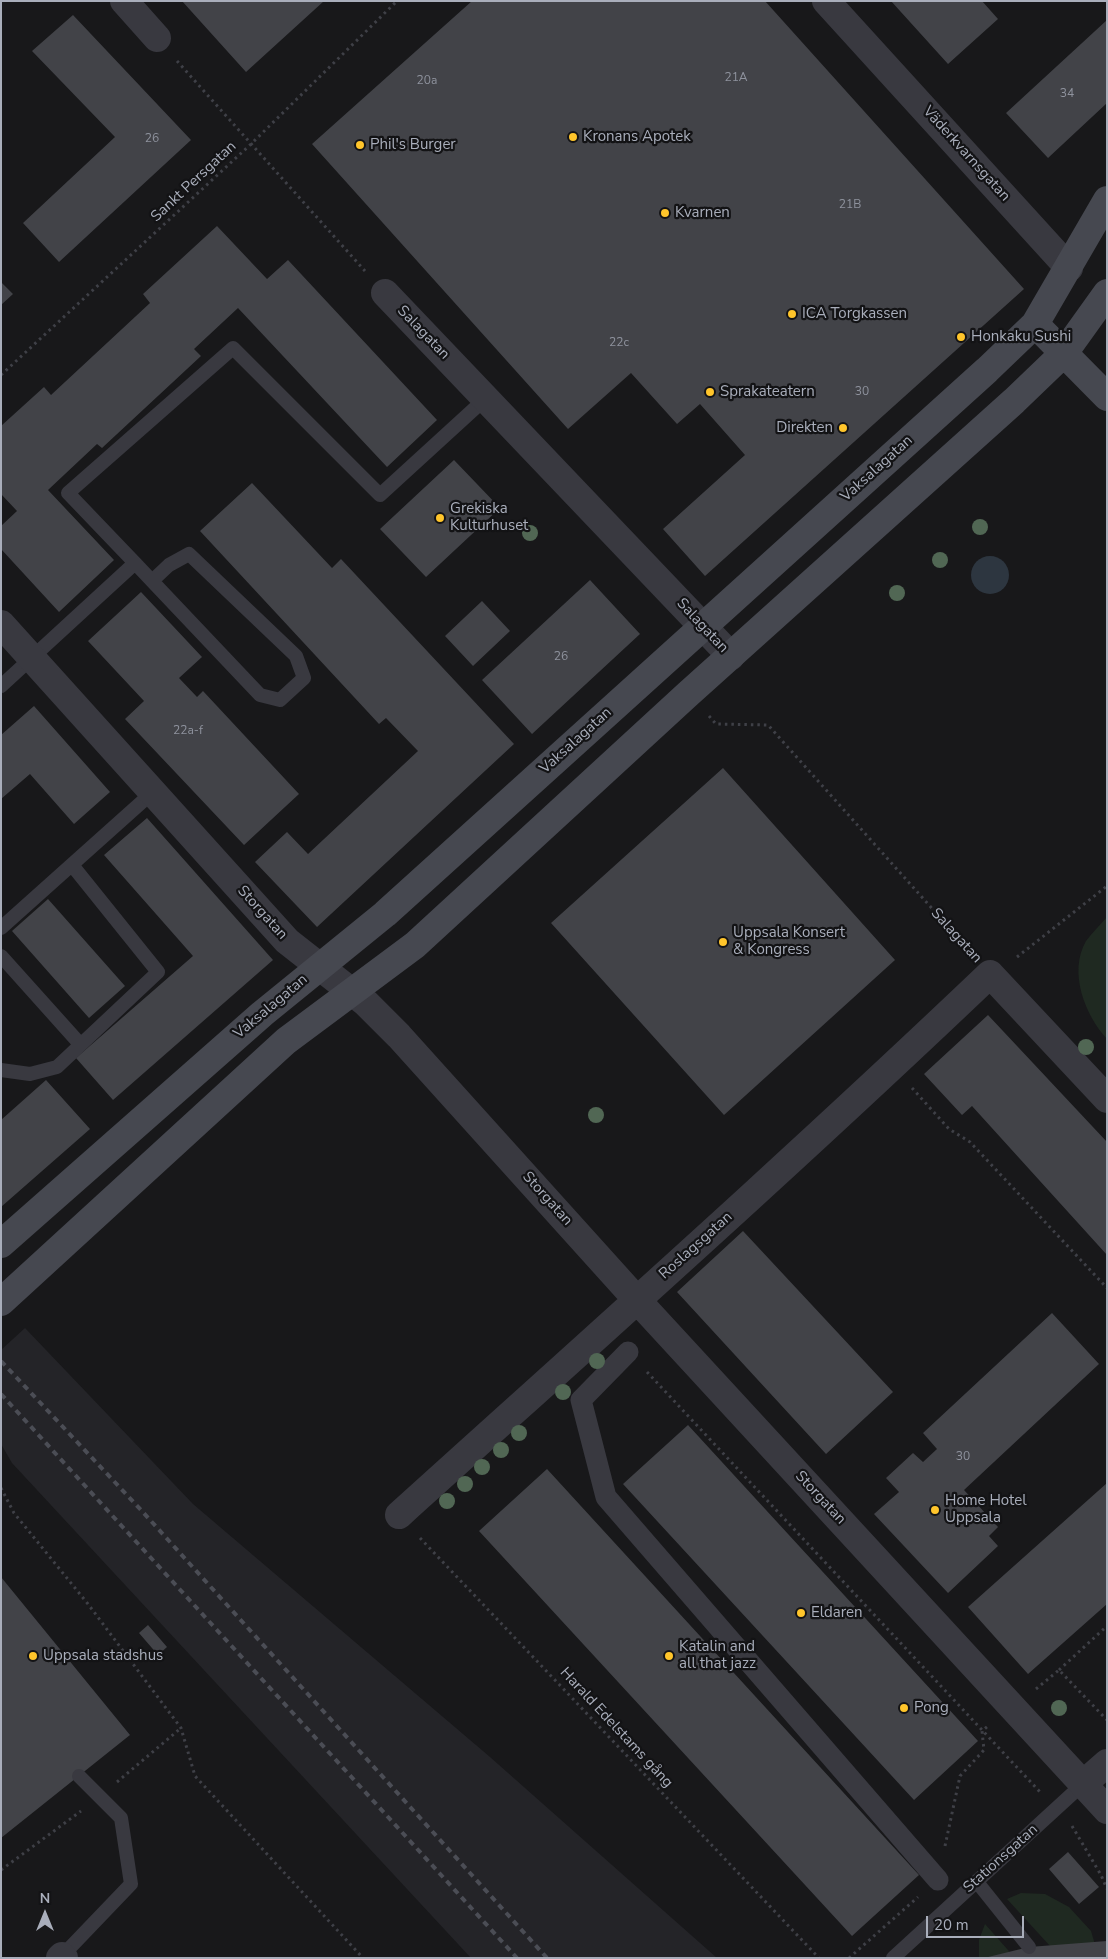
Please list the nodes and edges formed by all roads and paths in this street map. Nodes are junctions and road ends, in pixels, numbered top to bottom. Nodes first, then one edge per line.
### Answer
1 (124, 1) edge
2 (397, 1) edge
3 (826, 1) edge
4 (157, 38) joint
5 (251, 144) junction
6 (1107, 200) edge
7 (1069, 268) junction
8 (385, 293) joint
9 (1105, 301) edge
10 (1035, 324) junction
11 (1064, 354) junction
12 (1, 375) edge
13 (1107, 397) edge
14 (486, 399) junction
15 (135, 563) junction
16 (152, 581) junction
17 (1, 624) edge
18 (703, 626) junction
19 (731, 656) junction
20 (32, 658) junction
21 (1, 686) edge
22 (768, 725) dead end
23 (153, 792) junction
24 (72, 865) junction
25 (1107, 886) edge
26 (1, 928) edge
27 (1, 956) edge
28 (319, 968) junction
29 (990, 974) junction
30 (352, 992) junction
31 (80, 1044) junction
32 (893, 1067) junction
33 (1, 1070) edge
34 (1107, 1099) edge
35 (1, 1244) edge
36 (1107, 1288) edge
37 (637, 1300) junction
38 (1, 1302) edge
39 (628, 1352) joint
40 (1, 1488) edge
41 (399, 1515) joint
42 (1107, 1626) edge
43 (1059, 1670) junction
44 (1012, 1707) junction
45 (1107, 1720) edge
46 (982, 1731) junction
47 (1107, 1763) edge
48 (79, 1776) dead end
49 (1083, 1784) junction
50 (1057, 1809) junction
51 (1107, 1810) edge
52 (938, 1880) junction
53 (977, 1882) junction
54 (1107, 1889) edge
55 (1030, 1947) dead end
56 (62, 1957) edge
57 (360, 1957) edge
58 (818, 1957) edge
59 (849, 1958) edge
60 (894, 1958) edge

1 - 4 street
2 - 5 path, Sankt Persgatan
3 - 7 street, Väderkvarnsgatan
4 - 5 path, Salagatan
5 - 8 path, Salagatan
5 - 12 path, Sankt Persgatan
6 - 7 main road, Vaksalagatan
7 - 9 main road, Väderkvarnsgatan
7 - 10 main road, Vaksalagatan
8 - 14 street, Salagatan
9 - 11 main road
10 - 11 main road
10 - 18 main road, Vaksalagatan
11 - 13 main road
11 - 19 main road
14 - 15 lane
14 - 18 street, Salagatan
15 - 16 lane
15 - 20 lane
16 - 16 lane
17 - 20 street, Storgatan
18 - 19 street, Salagatan
18 - 28 main road, Vaksalagatan
19 - 30 main road
20 - 21 lane
20 - 23 street, Storgatan
22 - 29 path, Salagatan
23 - 24 lane
23 - 28 street, Storgatan
24 - 26 lane
24 - 31 lane
25 - 29 path
27 - 31 lane
28 - 30 street, Storgatan
28 - 35 main road, Vaksalagatan
29 - 32 street, Roslagsgatan
29 - 34 street, Salagatan
30 - 37 street, Storgatan
30 - 38 main road
31 - 33 lane
32 - 36 path
32 - 37 street, Roslagsgatan
37 - 41 street, Roslagsgatan
37 - 44 street, Storgatan
39 - 46 path
39 - 52 street
40 - 57 path
41 - 58 path, Harald Edelstams gång
42 - 43 path
43 - 44 path
43 - 45 path
44 - 46 path
44 - 49 street, Storgatan
46 - 50 path
46 - 52 path
47 - 49 street
48 - 56 lane
49 - 50 lane, Stationsgatan
49 - 51 street
50 - 53 lane, Stationsgatan
50 - 54 path
52 - 59 path
53 - 55 lane
53 - 60 lane, Stationsgatan

